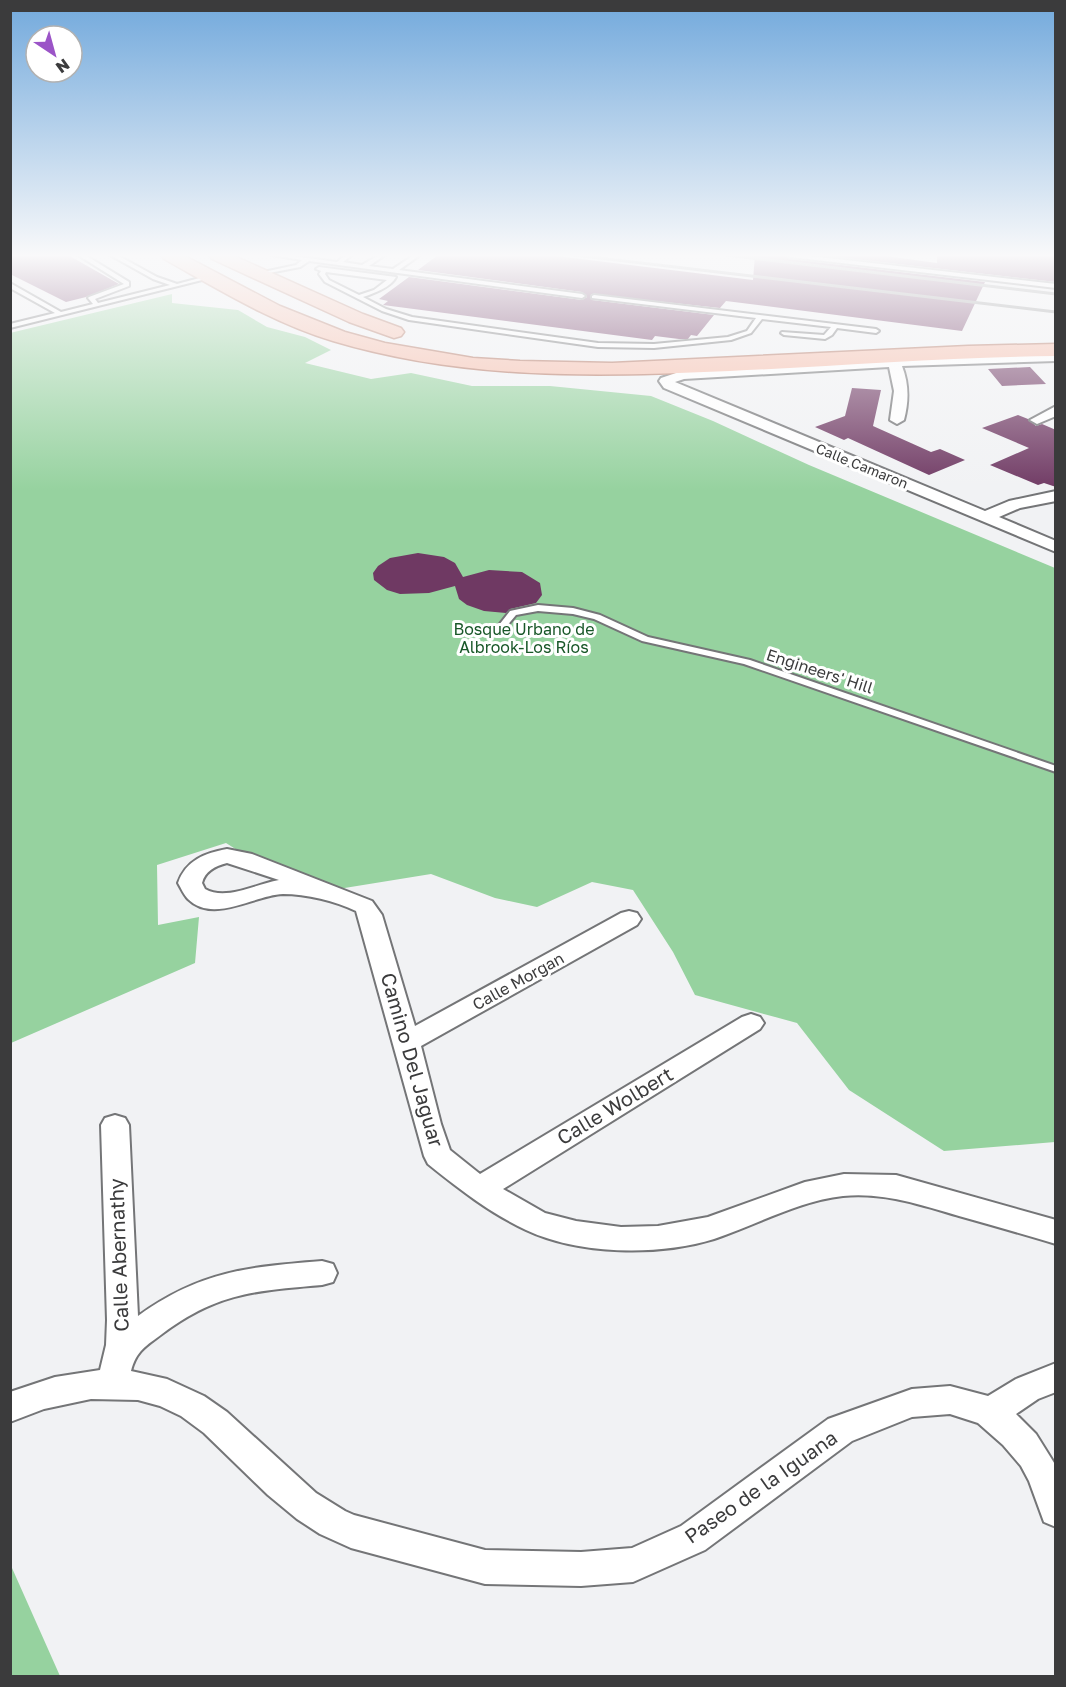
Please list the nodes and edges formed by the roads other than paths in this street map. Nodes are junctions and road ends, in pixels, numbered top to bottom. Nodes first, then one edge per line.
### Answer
1 (332, 334) edge
2 (399, 334) edge
3 (525, 334) edge
4 (744, 334) edge
5 (791, 334) edge
6 (830, 334) edge
7 (1055, 353) edge
8 (894, 362) junction
9 (1056, 410) edge
10 (897, 420) dead end
11 (1037, 420) dead end
12 (1056, 496) edge
13 (986, 517) junction
14 (1056, 547) edge
15 (503, 625) dead end
16 (1056, 769) edge
17 (351, 899) junction
18 (629, 919) dead end
19 (751, 1023) dead end
20 (407, 1042) junction
21 (116, 1125) dead end
22 (478, 1189) junction
23 (1056, 1232) edge
24 (322, 1273) dead end
25 (122, 1348) junction
26 (1056, 1377) edge
27 (112, 1384) junction
28 (10, 1408) edge
29 (990, 1413) junction
30 (1056, 1511) edge

1 - 7 main road
2 - 7 main road
3 - 4 lane
5 - 6 lane
7 - 8 street
8 - 10 street
8 - 13 street, Calle Camaron
9 - 11 street
12 - 13 street
13 - 14 street, Calle Camaron
15 - 16 lane, Engineers' Hill
17 - 17 street, Camino Del Jaguar
17 - 20 street, Camino Del Jaguar
18 - 20 street, Calle Morgan
19 - 22 street, Calle Wolbert
20 - 22 street, Camino Del Jaguar
21 - 25 street, Calle Abernathy
22 - 23 street, Camino Del Jaguar
24 - 25 street
25 - 27 street, Calle Abernathy
26 - 29 street
27 - 28 street, Paseo de la Iguana
27 - 29 street, Paseo de la Iguana
29 - 30 street, Paseo de la Iguana

